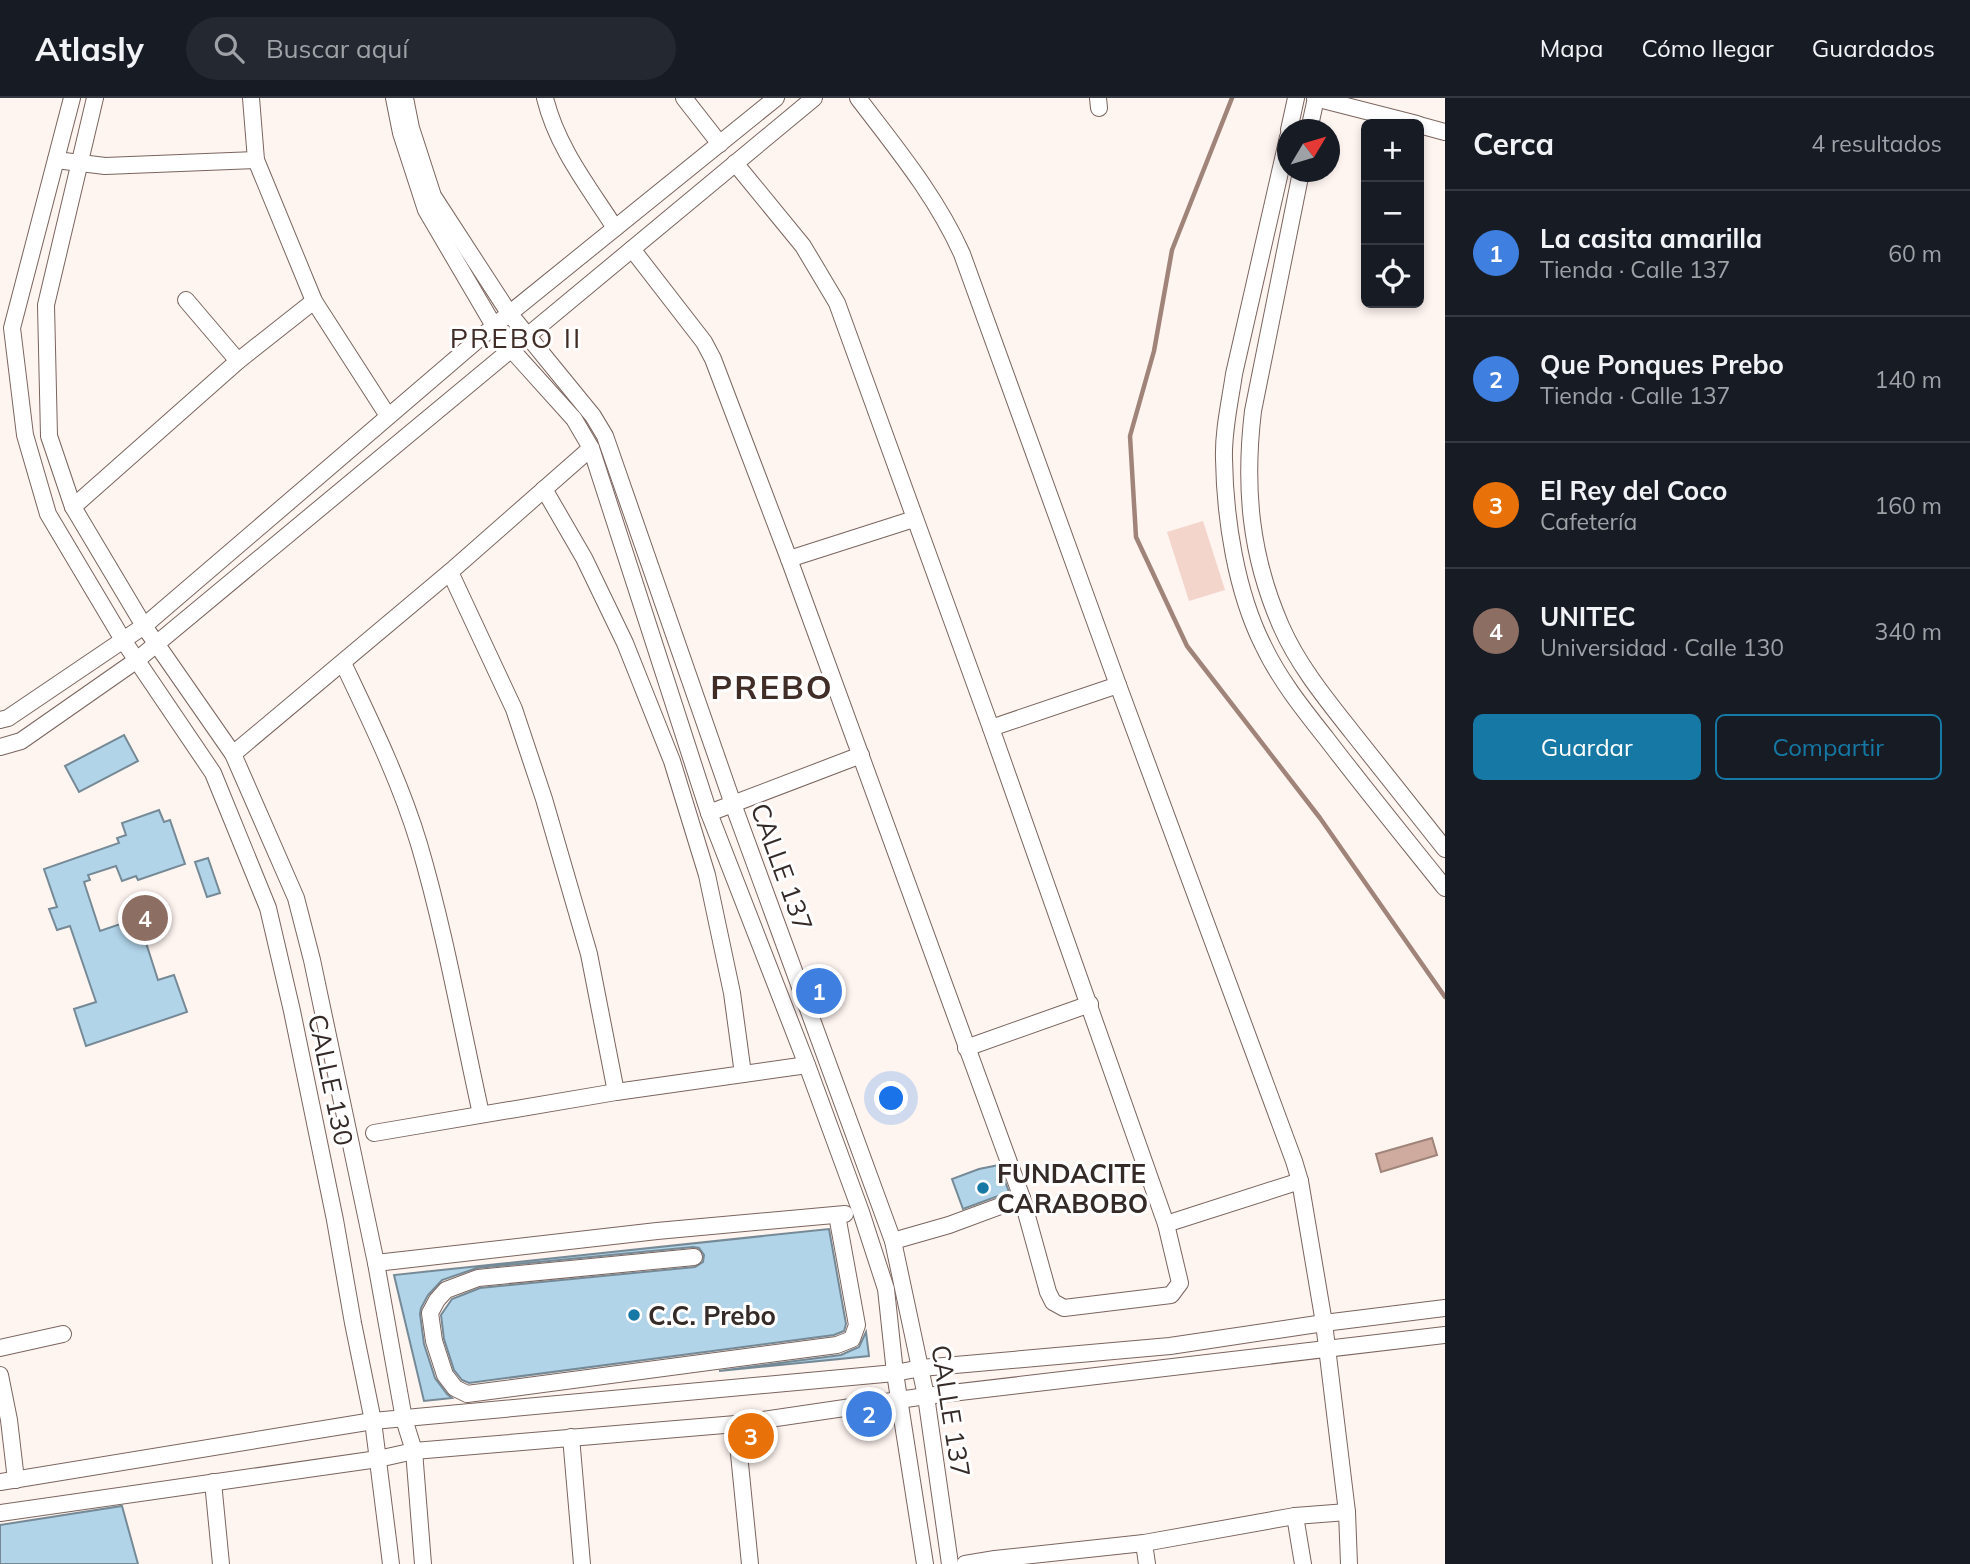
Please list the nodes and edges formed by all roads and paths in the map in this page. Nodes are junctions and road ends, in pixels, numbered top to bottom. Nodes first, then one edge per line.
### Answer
1 (72, 98) edge
2 (95, 98) edge
3 (251, 98) edge
4 (394, 98) edge
5 (405, 98) edge
6 (545, 98) edge
7 (684, 98) edge
8 (776, 98) edge
9 (814, 98) edge
10 (858, 98) edge
11 (1296, 98) edge
12 (1315, 98) edge
13 (1291, 119) edge
14 (1311, 119) edge
15 (1395, 119) edge
16 (1424, 127) edge
17 (1445, 132) edge
18 (720, 144) junction
19 (56, 160) junction
20 (256, 160) junction
21 (735, 163) junction
22 (79, 164) junction
23 (1277, 182) edge
24 (1299, 182) edge
25 (615, 228) junction
26 (632, 249) junction
27 (186, 300) dead end
28 (314, 301) junction
29 (509, 313) junction
30 (494, 326) junction
31 (527, 336) junction
32 (511, 349) junction
33 (238, 361) junction
34 (1234, 374) junction
35 (1259, 380) junction
36 (388, 416) junction
37 (591, 448) junction
38 (544, 489) junction
39 (73, 507) junction
40 (914, 519) junction
41 (789, 559) junction
42 (450, 572) junction
43 (144, 626) junction
44 (123, 640) junction
45 (157, 643) junction
46 (136, 660) junction
47 (343, 663) junction
48 (1118, 685) junction
49 (0, 720) edge
50 (991, 728) junction
51 (0, 747) edge
52 (233, 754) junction
53 (861, 755) junction
54 (733, 804) junction
55 (709, 813) junction
56 (1445, 849) edge
57 (1445, 888) edge
58 (1090, 1004) junction
59 (966, 1048) junction
60 (807, 1065) junction
61 (743, 1074) junction
62 (615, 1092) junction
63 (481, 1114) junction
64 (374, 1133) dead end
65 (1300, 1181) junction
66 (1022, 1198) junction
67 (862, 1212) junction
68 (837, 1214) junction
69 (1166, 1224) junction
70 (893, 1241) junction
71 (694, 1257) dead end
72 (376, 1263) junction
73 (1445, 1308) edge
74 (1324, 1323) junction
75 (63, 1334) dead end
76 (1445, 1335) edge
77 (0, 1348) edge
78 (1326, 1348) junction
79 (921, 1368) junction
80 (895, 1373) junction
81 (0, 1375) edge
82 (926, 1396) junction
83 (899, 1399) junction
84 (404, 1419) junction
85 (373, 1422) junction
86 (736, 1424) junction
87 (571, 1437) junction
88 (414, 1451) junction
89 (378, 1459) junction
90 (8, 1481) edge
91 (213, 1482) junction
92 (1347, 1512) junction
93 (0, 1513) edge
94 (1295, 1516) junction
95 (1144, 1543) junction
96 (222, 1564) edge
97 (391, 1564) edge
98 (423, 1564) edge
99 (582, 1564) edge
100 (750, 1564) edge
101 (925, 1564) edge
102 (950, 1564) edge
103 (969, 1564) edge
104 (1147, 1564) edge
105 (1303, 1564) edge
106 (1349, 1564) edge

1 - 19 street, CALLE 130
2 - 22 street, CALLE 130
3 - 20 street
4 - 30 street
5 - 29 street, CALLE 137
6 - 25 street
7 - 18 street
8 - 18 street
9 - 21 street
10 - 48 street
11 - 13 street
12 - 14 street
12 - 15 street
16 - 17 street
18 - 25 street
19 - 22 street
19 - 44 street, CALLE 130
20 - 22 street
20 - 28 street
21 - 26 street
21 - 40 street
22 - 39 street, CALLE 130
23 - 34 street
24 - 35 street
25 - 29 street
26 - 31 street
26 - 41 street
27 - 33 street
28 - 33 street
28 - 36 street
29 - 30 street
29 - 31 street, CALLE 137
30 - 32 street
30 - 36 street
31 - 32 street
31 - 54 street, CALLE 137
32 - 37 street
32 - 45 street
33 - 39 street
34 - 35 street
34 - 57 street
35 - 56 street
36 - 43 street
37 - 38 street
37 - 55 street
38 - 42 street
38 - 61 street
39 - 43 street, CALLE 130
40 - 41 street
40 - 50 street
41 - 53 street
42 - 47 street
42 - 62 street
43 - 44 street
43 - 45 street, CALLE 130
44 - 46 street, CALLE 130
44 - 49 street
45 - 46 street
45 - 52 street, CALLE 130
46 - 51 street
46 - 85 street, CALLE 130
47 - 52 street
47 - 63 street
48 - 50 street
48 - 65 street
50 - 58 street
52 - 72 street, CALLE 130
53 - 54 street
53 - 59 street
54 - 55 street
54 - 70 street, CALLE 137
55 - 60 street
58 - 59 street
58 - 69 street
59 - 66 street
60 - 61 street
60 - 67 street
61 - 62 street
62 - 63 street
63 - 64 street
65 - 69 street
65 - 74 street
66 - 69 street
66 - 70 street
67 - 68 street
67 - 80 street
68 - 71 street
68 - 72 street
70 - 79 street, CALLE 137
72 - 84 street, CALLE 130
73 - 74 street
74 - 78 street
74 - 79 street
75 - 77 street
76 - 78 street
78 - 82 street
78 - 92 street
79 - 80 street
79 - 82 street, CALLE 137
80 - 83 street
80 - 84 street
81 - 90 street
82 - 83 street
82 - 102 street, CALLE 137
83 - 86 street
83 - 101 street
84 - 85 street
84 - 88 street, CALLE 130
85 - 89 street, CALLE 130
85 - 90 street
86 - 87 street
86 - 100 street
87 - 88 street
87 - 99 street
88 - 89 street
88 - 98 street, CALLE 130
89 - 91 street
89 - 97 street, CALLE 130
91 - 93 street
91 - 96 street
92 - 94 street
92 - 106 street
94 - 95 street
94 - 105 street
95 - 103 street
95 - 104 street

